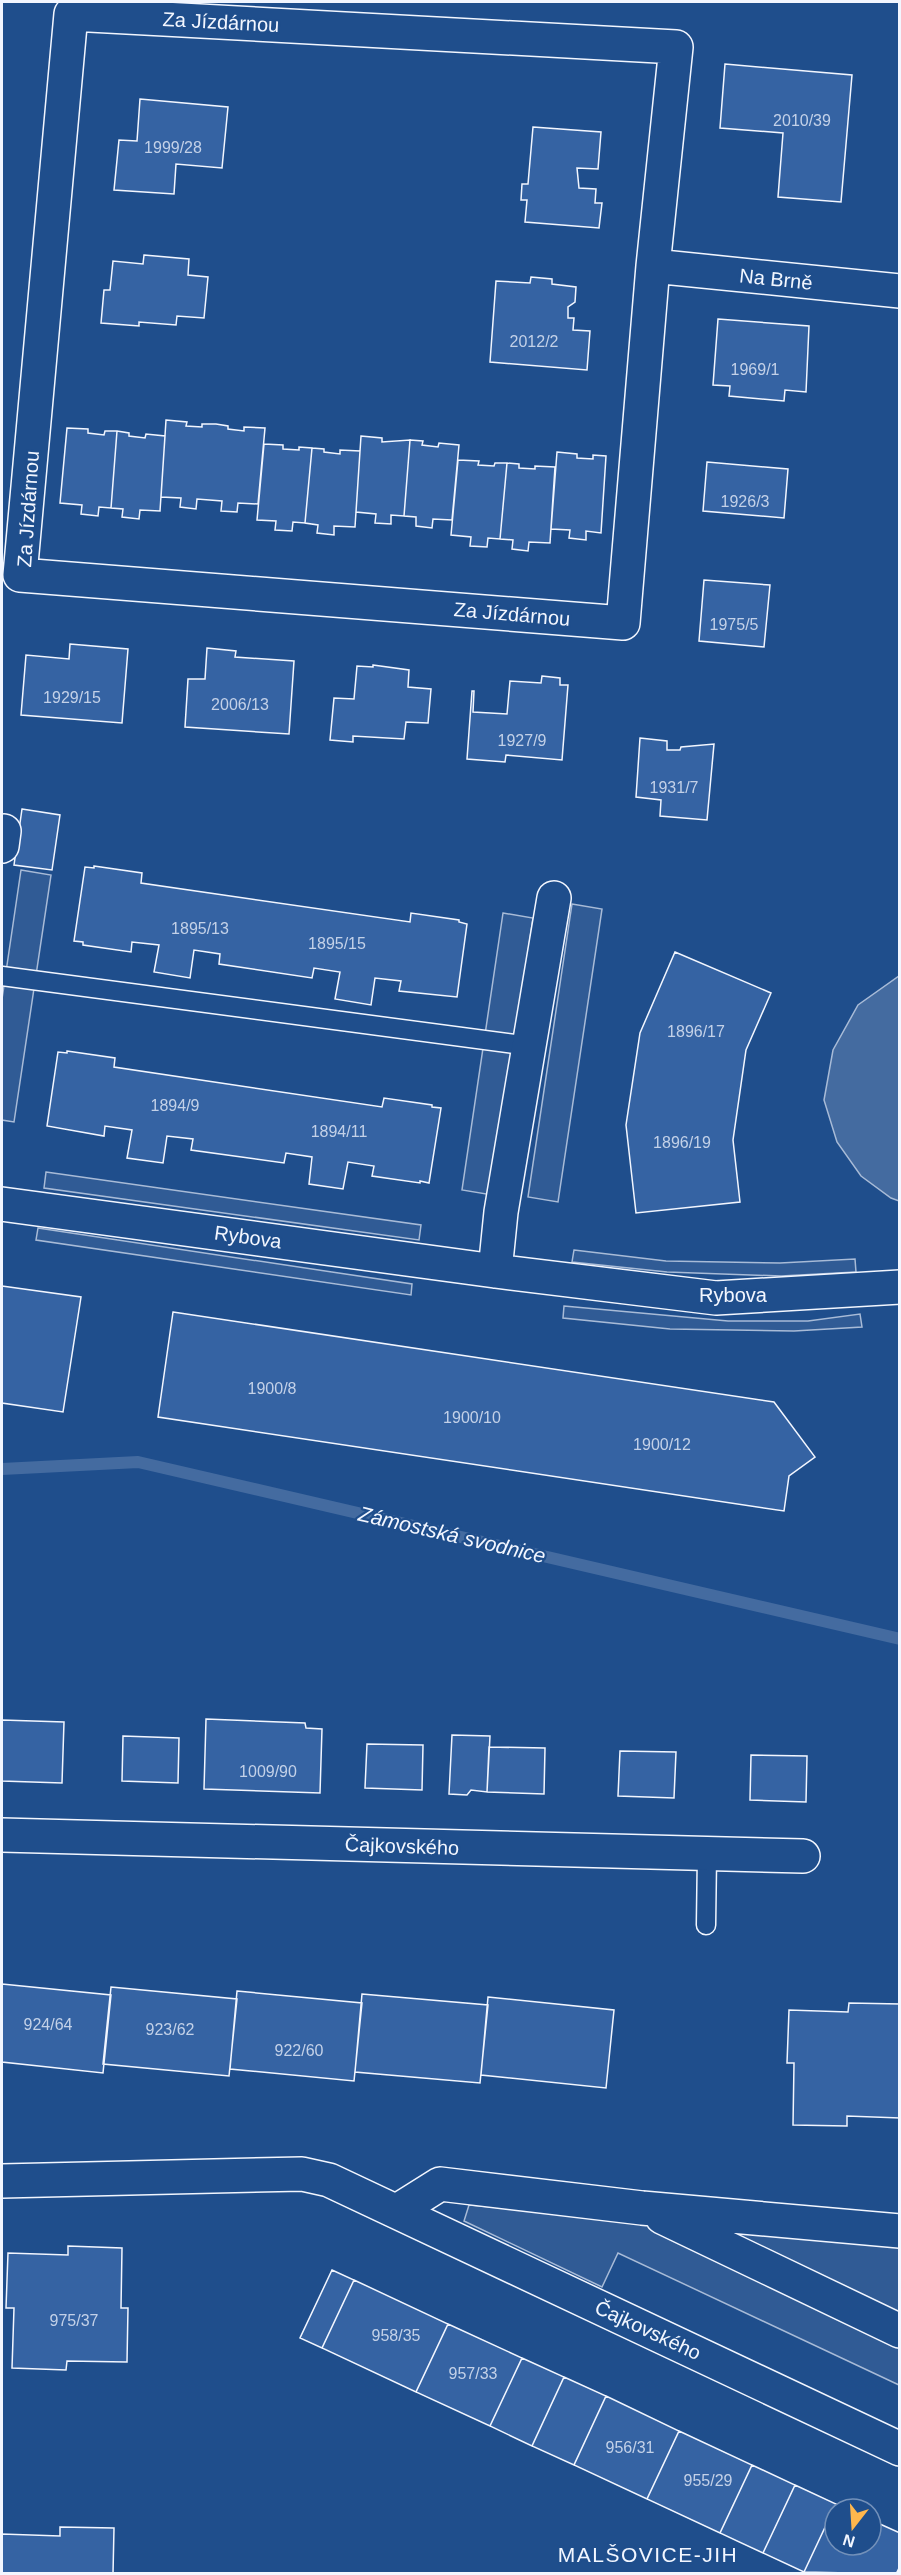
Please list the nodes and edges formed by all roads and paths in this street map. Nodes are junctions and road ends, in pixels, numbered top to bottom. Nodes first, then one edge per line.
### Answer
1 (653, 266) junction
2 (900, 291) edge
3 (554, 898) dead end
4 (2, 976) edge
5 (530, 1046) junction
6 (2, 1204) edge
7 (495, 1271) junction
8 (900, 1287) edge
9 (2, 1835) edge
10 (707, 1855) junction
11 (803, 1856) dead end
12 (706, 1925) dead end
13 (2, 2181) edge
14 (642, 2208) junction
15 (397, 2211) junction
16 (900, 2231) edge
17 (900, 2331) edge
18 (900, 2449) edge

1 - 1 street, Za Jízdárnou
1 - 2 street, Na Brně
3 - 5 street
4 - 5 lane
5 - 7 street
6 - 7 street, Rybova
7 - 8 street, Rybova
9 - 10 street, Čajkovského
10 - 11 street, Čajkovského
10 - 12 lane
13 - 15 street, Čajkovského
14 - 15 street
14 - 16 street
14 - 17 street
15 - 18 street, Čajkovského

